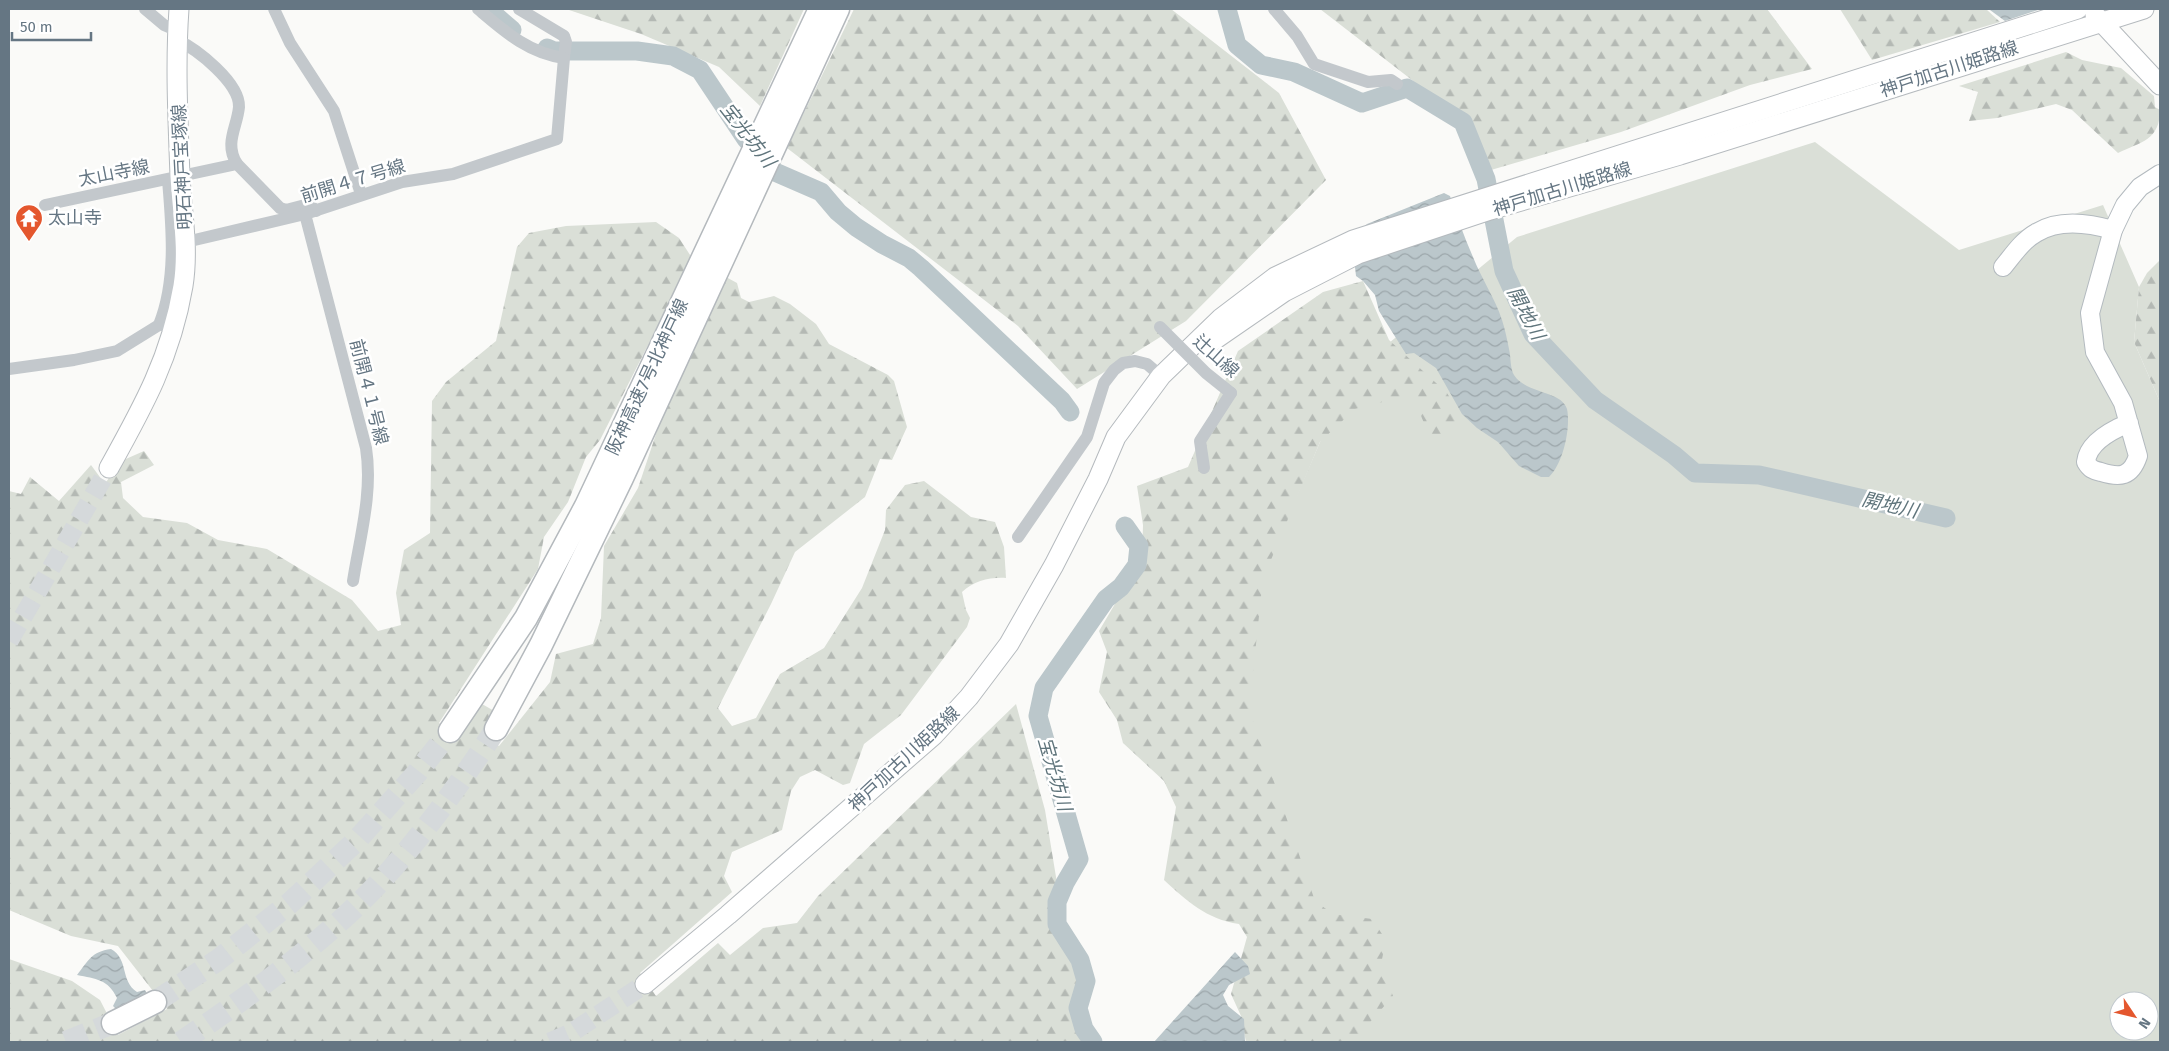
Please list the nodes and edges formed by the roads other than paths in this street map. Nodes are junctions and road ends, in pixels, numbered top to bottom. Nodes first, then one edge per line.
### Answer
1 (145, 9) edge
2 (180, 9) edge
3 (274, 9) edge
4 (478, 9) edge
5 (519, 9) edge
6 (1274, 9) edge
7 (2078, 9) edge
8 (2144, 9) edge
9 (828, 12) edge
10 (2095, 15) edge
11 (177, 35) junction
12 (564, 57) dead end
13 (1397, 84) dead end
14 (2160, 85) edge
15 (237, 164) junction
16 (2160, 174) edge
17 (174, 178) junction
18 (1528, 190) junction
19 (361, 194) junction
20 (45, 205) dead end
21 (311, 212) junction
22 (2113, 230) junction
23 (186, 242) junction
24 (1332, 259) junction
25 (2003, 267) dead end
26 (167, 325) junction
27 (1160, 327) dead end
28 (676, 338) junction
29 (9, 369) edge
30 (1161, 376) junction
31 (2128, 423) dead end
32 (109, 468) tunnel mouth
33 (1204, 468) dead end
34 (1098, 479) junction
35 (1018, 537) dead end
36 (353, 581) dead end
37 (496, 730) tunnel mouth
38 (450, 731) tunnel mouth
39 (645, 984) tunnel mouth
40 (155, 1002) tunnel mouth
41 (113, 1023) tunnel mouth

1 - 11 street
2 - 11 main road, 明石神戸宝塚線
3 - 19 street
4 - 19 street, 前開４７号線
5 - 12 street
6 - 13 street
7 - 18 main road, 神戸加古川姫路線
8 - 10 main road, 神戸加古川姫路線
9 - 28 highway, 阪神高速7号北神戸線
10 - 14 main road
10 - 18 main road, 神戸加古川姫路線
11 - 15 street
11 - 17 main road, 明石神戸宝塚線
15 - 17 street, 太山寺線
15 - 21 street
16 - 22 street
17 - 20 street, 太山寺線
17 - 23 main road, 明石神戸宝塚線
17 - 26 street
18 - 24 main road, 神戸加古川姫路線
19 - 21 street, 前開４７号線
21 - 23 street, 前開４７号線
21 - 36 street, 前開４１号線
22 - 25 street
22 - 31 street
23 - 26 main road, 明石神戸宝塚線
24 - 30 main road, 神戸加古川姫路線
24 - 34 main road, 神戸加古川姫路線
26 - 29 street
26 - 32 main road, 明石神戸宝塚線
27 - 33 street, 辻山線, bridge
28 - 37 highway, 阪神高速7号北神戸線
28 - 38 highway, 阪神高速7号北神戸線
30 - 34 main road, 神戸加古川姫路線
30 - 35 street
34 - 39 main road, 神戸加古川姫路線
40 - 41 highway

